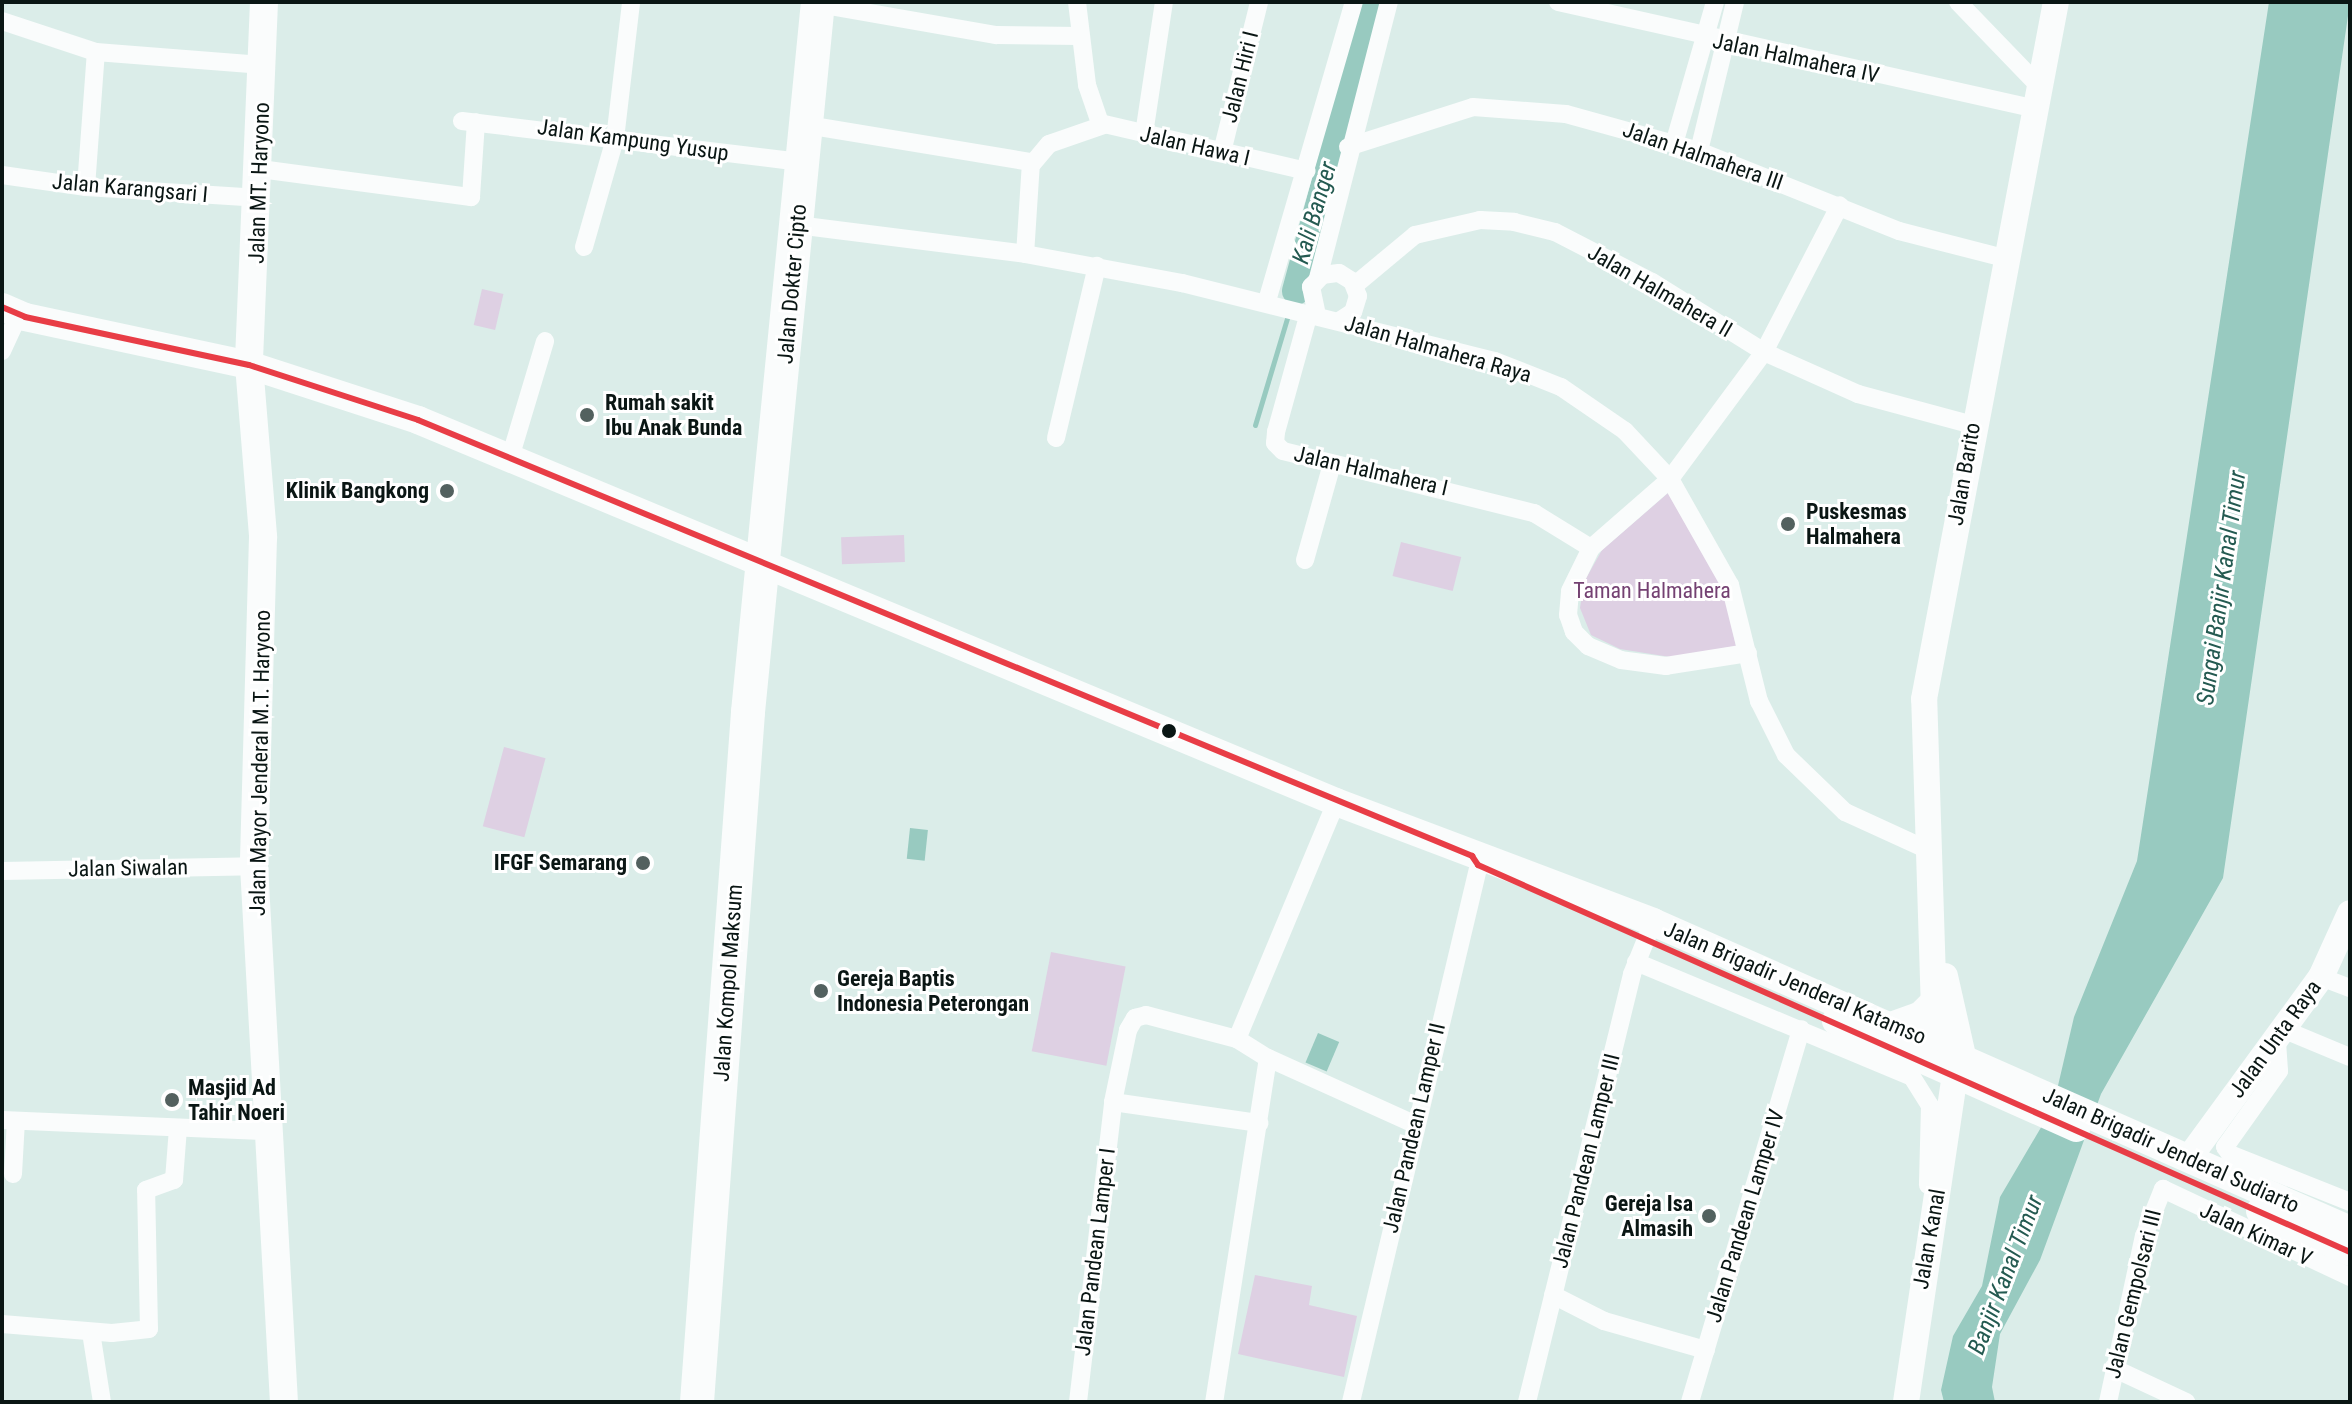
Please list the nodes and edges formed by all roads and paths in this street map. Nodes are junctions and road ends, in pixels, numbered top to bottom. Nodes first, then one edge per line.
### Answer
1 (264, 2) edge
2 (631, 2) edge
3 (1077, 2) edge
4 (1164, 2) edge
5 (1259, 2) edge
6 (1354, 2) edge
7 (1389, 2) edge
8 (1558, 2) edge
9 (1715, 2) edge
10 (1735, 2) edge
11 (1958, 2) edge
12 (2056, 2) edge
13 (818, 3) edge
14 (2, 21) edge
15 (1079, 36) junction
16 (1707, 38) junction
17 (1726, 43) junction
18 (96, 52) junction
19 (263, 65) junction
20 (2037, 98) junction
21 (1360, 109) junction
22 (1098, 118) junction
23 (807, 125) junction
24 (1395, 128) junction
25 (1144, 134) junction
26 (615, 139) junction
27 (1674, 144) junction
28 (1348, 147) junction
29 (1699, 151) junction
30 (1222, 152) junction
31 (803, 162) junction
32 (1033, 163) junction
33 (260, 169) junction
34 (1306, 171) junction
35 (2, 175) edge
36 (86, 187) junction
37 (259, 198) junction
38 (1840, 205) junction
39 (797, 225) junction
40 (584, 247) dead end
41 (1025, 254) junction
42 (2004, 258) junction
43 (1097, 266) junction
44 (1318, 278) junction
45 (1355, 285) junction
46 (1295, 309) junction
47 (15, 313) edge
48 (1339, 321) junction
49 (545, 341) dead end
50 (2, 351) edge
51 (1764, 352) junction
52 (249, 365) junction
53 (1973, 425) junction
54 (1056, 438) dead end
55 (510, 458) junction
56 (1332, 464) junction
57 (1670, 479) junction
58 (1591, 548) junction
59 (1305, 560) dead end
60 (766, 565) junction
61 (1748, 653) junction
62 (1336, 802) junction
63 (1928, 850) junction
64 (1477, 859) junction
65 (254, 866) junction
66 (2, 871) edge
67 (2350, 913) edge
68 (1645, 941) junction
69 (1935, 951) junction
70 (2321, 977) junction
71 (2350, 988) edge
72 (1931, 1005) junction
73 (1894, 1025) junction
74 (1801, 1029) junction
75 (2281, 1036) junction
76 (1237, 1039) junction
77 (1935, 1043) junction
78 (2350, 1057) edge
79 (1268, 1058) junction
80 (1959, 1066) junction
81 (1989, 1079) joint
82 (1113, 1102) junction
83 (9, 1121) edge
84 (1259, 1123) junction
85 (1414, 1124) junction
86 (178, 1128) junction
87 (269, 1131) junction
88 (2146, 1149) junction
89 (2189, 1158) junction
90 (13, 1174) dead end
91 (2163, 1189) joint
92 (2350, 1202) edge
93 (1932, 1224) junction
94 (2350, 1230) edge
95 (2350, 1252) edge
96 (2350, 1277) edge
97 (1553, 1295) junction
98 (2, 1324) edge
99 (91, 1332) junction
100 (1706, 1350) junction
101 (2113, 1368) junction
102 (102, 1402) edge
103 (284, 1402) edge
104 (697, 1402) edge
105 (1078, 1402) edge
106 (1214, 1402) edge
107 (1351, 1402) edge
108 (1527, 1402) edge
109 (1690, 1402) edge
110 (1906, 1402) edge
111 (2108, 1402) edge
112 (2186, 1402) edge

1 - 19 main road, Jalan MT. Haryono
2 - 26 street
3 - 15 street
4 - 25 street
5 - 30 street, Jalan Hiri I
6 - 34 street
7 - 21 street
8 - 16 street, Jalan Halmahera IV
9 - 16 street
10 - 17 street
11 - 20 street
12 - 20 street, Jalan Barito
13 - 15 street
13 - 23 highway, Jalan Dokter Cipto
14 - 18 street
15 - 22 street
16 - 17 street, Jalan Halmahera IV
16 - 27 street
17 - 20 street, Jalan Halmahera IV
17 - 29 street
18 - 19 street
18 - 36 street
19 - 33 main road, Jalan MT. Haryono
20 - 42 street, Jalan Barito
21 - 24 street
21 - 28 street
22 - 25 street, Jalan Hawa I
22 - 32 street
23 - 31 highway, Jalan Dokter Cipto
23 - 32 street
24 - 27 street, Jalan Halmahera III
24 - 28 street, Jalan Halmahera III
25 - 30 street, Jalan Hawa I
26 - 31 street, Jalan Kampung Yusup
26 - 33 street, Jalan Kampung Yusup
26 - 40 street
27 - 29 street, Jalan Halmahera III
28 - 44 street
29 - 38 street, Jalan Halmahera III
30 - 34 street, Jalan Hawa I
31 - 39 highway, Jalan Dokter Cipto
32 - 41 street
33 - 37 main road, Jalan MT. Haryono
34 - 46 street
35 - 36 street, Jalan Karangsari I
36 - 37 street, Jalan Karangsari I
37 - 52 main road, Jalan MT. Haryono
38 - 42 street, Jalan Halmahera III
38 - 51 street
39 - 41 street, Jalan Halmahera Raya
39 - 60 highway, Jalan Dokter Cipto
41 - 43 street, Jalan Halmahera Raya
42 - 53 street, Jalan Barito
43 - 46 street, Jalan Halmahera Raya
43 - 54 street
44 - 45 street
44 - 46 street
45 - 48 street
45 - 51 street, Jalan Halmahera II
46 - 48 street, Jalan Halmahera Raya
46 - 56 street, Jalan Halmahera I
47 - 50 street
47 - 52 main road
48 - 57 street, Jalan Halmahera Raya
49 - 55 street
51 - 53 street, Jalan Halmahera II
51 - 57 street
52 - 55 main road
52 - 65 main road, Jalan Mayor Jenderal M.T. Haryono
53 - 63 street, Jalan Barito
55 - 60 main road
56 - 58 street, Jalan Halmahera I
56 - 59 street
57 - 58 street
57 - 61 street, Jalan Halmahera Raya
58 - 61 street
60 - 62 main road
60 - 104 highway, Jalan Kompol Maksum
61 - 63 street, Jalan Halmahera Raya
62 - 64 main road
62 - 76 street
63 - 69 street, Jalan Barito
64 - 68 main road
64 - 85 street, Jalan Pandean Lamper II
65 - 66 street, Jalan Siwalan
65 - 87 main road, Jalan Mayor Jenderal M.T. Haryono
67 - 70 street, Jalan Unta Raya
68 - 73 main road, Jalan Brigadir Jenderal Katamso
68 - 74 street
68 - 80 main road, Jalan Brigadir Jenderal Katamso
68 - 97 street, Jalan Pandean Lamper III
69 - 72 street
69 - 80 street
70 - 71 street
70 - 75 street, Jalan Unta Raya
72 - 73 main road
72 - 77 street
73 - 77 main road, Jalan Brigadir Jenderal Katamso
74 - 93 street
74 - 100 street, Jalan Pandean Lamper IV
75 - 78 street
75 - 89 street, Jalan Unta Raya
75 - 92 street
76 - 79 street, Jalan Pandean Lamper I
76 - 82 street, Jalan Pandean Lamper I
77 - 80 main road, Jalan Brigadir Jenderal Katamso
79 - 84 street
79 - 85 street, Jalan Pandean Lamper I
80 - 81 main road, Jalan Brigadir Jenderal Katamso
80 - 93 street, Jalan Kanal
81 - 88 main road, Jalan Brigadir Jenderal Sudiarto
82 - 84 street
82 - 105 street, Jalan Pandean Lamper I
83 - 86 street
83 - 90 street
84 - 106 street
85 - 107 street, Jalan Pandean Lamper II
86 - 87 street
86 - 99 street
87 - 103 main road, Jalan Mayor Jenderal M.T. Haryono
88 - 89 main road, Jalan Brigadir Jenderal Sudiarto
88 - 95 main road, Jalan Brigadir Jenderal Sudiarto
89 - 94 main road, Jalan Brigadir Jenderal Sudiarto
91 - 96 street, Jalan Kimar V
91 - 101 street, Jalan Gempolsari III
93 - 110 street, Jalan Kanal
97 - 100 street
97 - 108 street, Jalan Pandean Lamper III
98 - 99 street
99 - 102 street
100 - 109 street, Jalan Pandean Lamper IV
101 - 111 street, Jalan Gempolsari III
101 - 112 street

